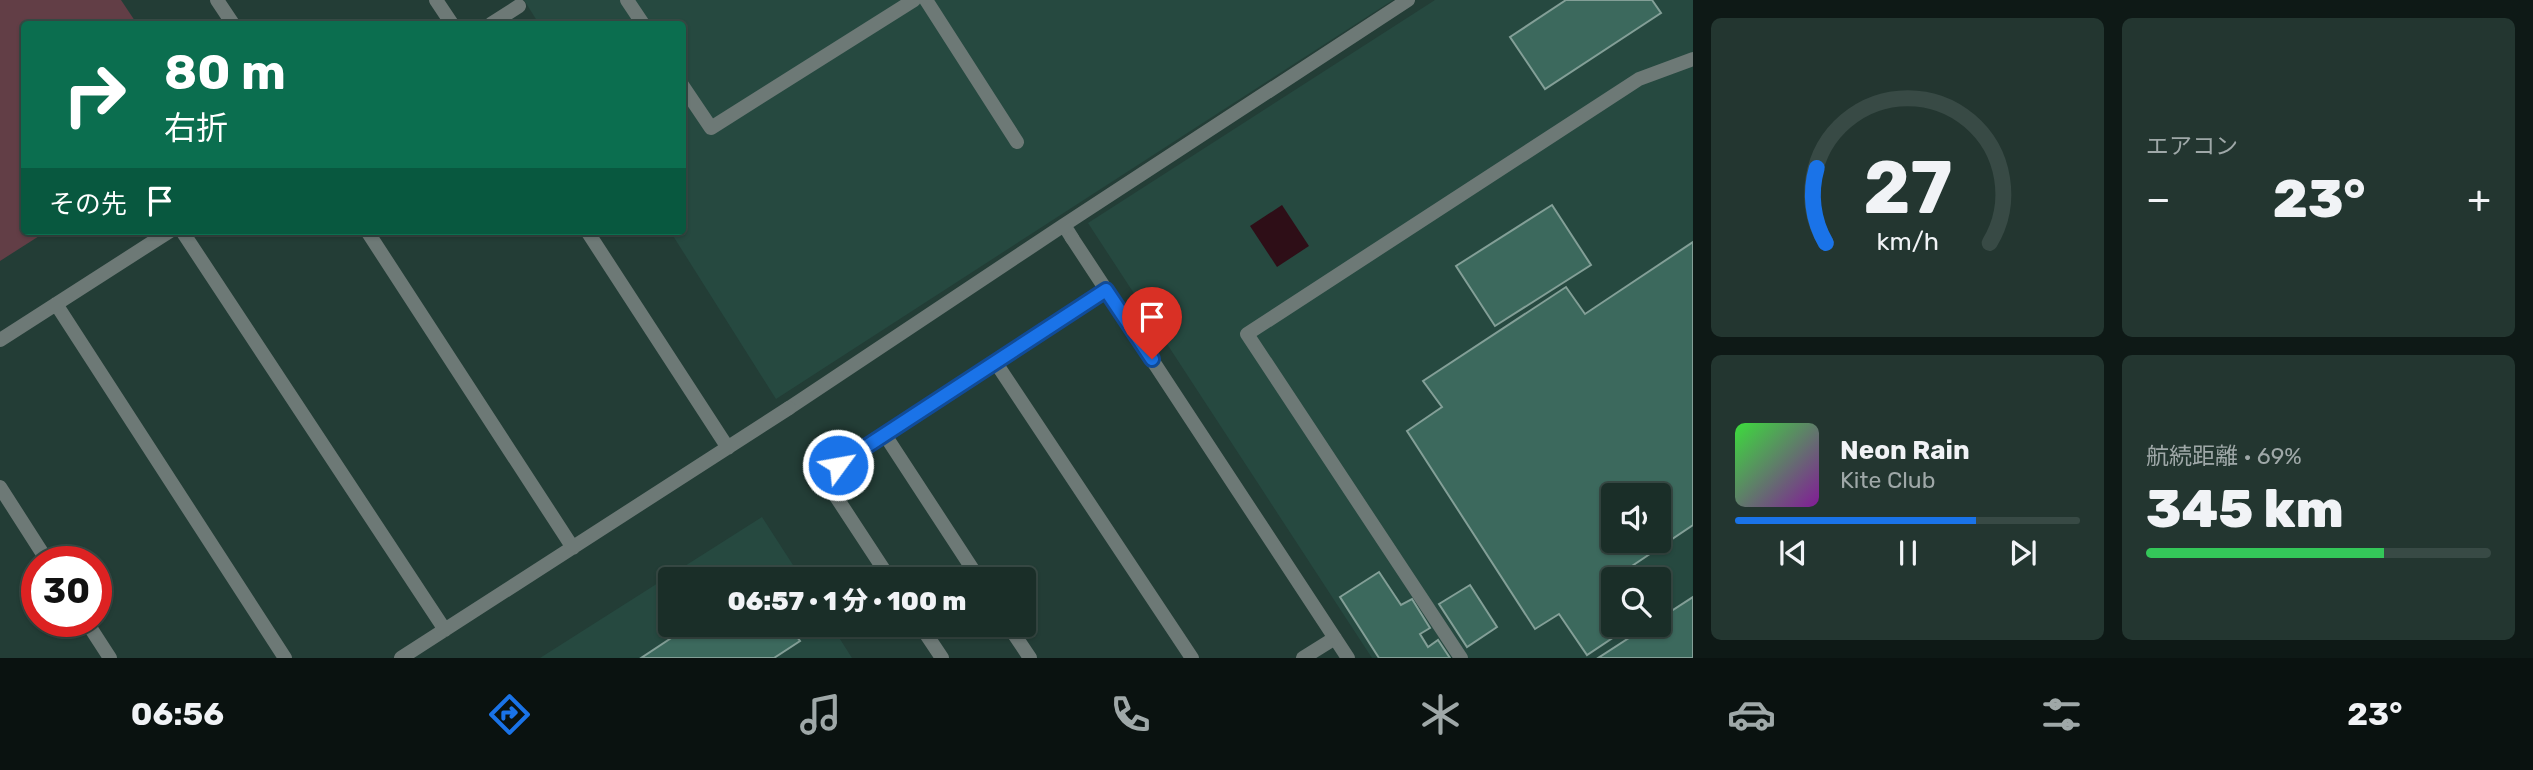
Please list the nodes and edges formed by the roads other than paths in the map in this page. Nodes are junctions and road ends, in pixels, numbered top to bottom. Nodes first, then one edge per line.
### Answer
1 (436, 0) edge
2 (627, 0) edge
3 (914, 0) edge
4 (926, 0) edge
5 (1408, 0) edge
6 (222, 2) edge
7 (519, 6) dead end
8 (232, 21) edge
9 (450, 21) edge
10 (496, 21) edge
11 (641, 21) edge
12 (1693, 59) edge
13 (686, 91) edge
14 (1017, 142) dead end
15 (1064, 225) junction
16 (164, 235) edge
17 (185, 235) edge
18 (370, 235) edge
19 (590, 235) edge
20 (1106, 290) junction
21 (56, 304) junction
22 (0, 340) edge
23 (996, 363) junction
24 (885, 435) junction
25 (728, 448) junction
26 (0, 487) edge
27 (38, 546) edge
28 (573, 548) junction
29 (882, 567) edge
30 (971, 567) edge
31 (445, 630) junction
32 (96, 637) edge
33 (928, 637) edge
34 (1016, 637) edge
35 (1335, 638) junction
36 (110, 658) edge
37 (285, 658) edge
38 (401, 658) edge
39 (942, 658) edge
40 (1030, 658) edge
41 (1192, 658) edge
42 (1303, 658) edge
43 (1348, 658) edge
44 (1461, 658) edge

1 - 9 street
2 - 11 street
3 - 13 street
4 - 14 street
5 - 15 street
6 - 8 street
7 - 10 street
12 - 44 street
15 - 20 street
15 - 25 street
16 - 21 street
17 - 31 street
18 - 28 street
19 - 25 street
20 - 23 street
20 - 35 street
21 - 22 street
21 - 37 street
23 - 24 street
23 - 41 street
24 - 29 street
24 - 30 street
25 - 28 street
26 - 27 street
28 - 31 street
31 - 38 street
32 - 36 street
33 - 39 street
34 - 40 street
35 - 42 street
35 - 43 street

